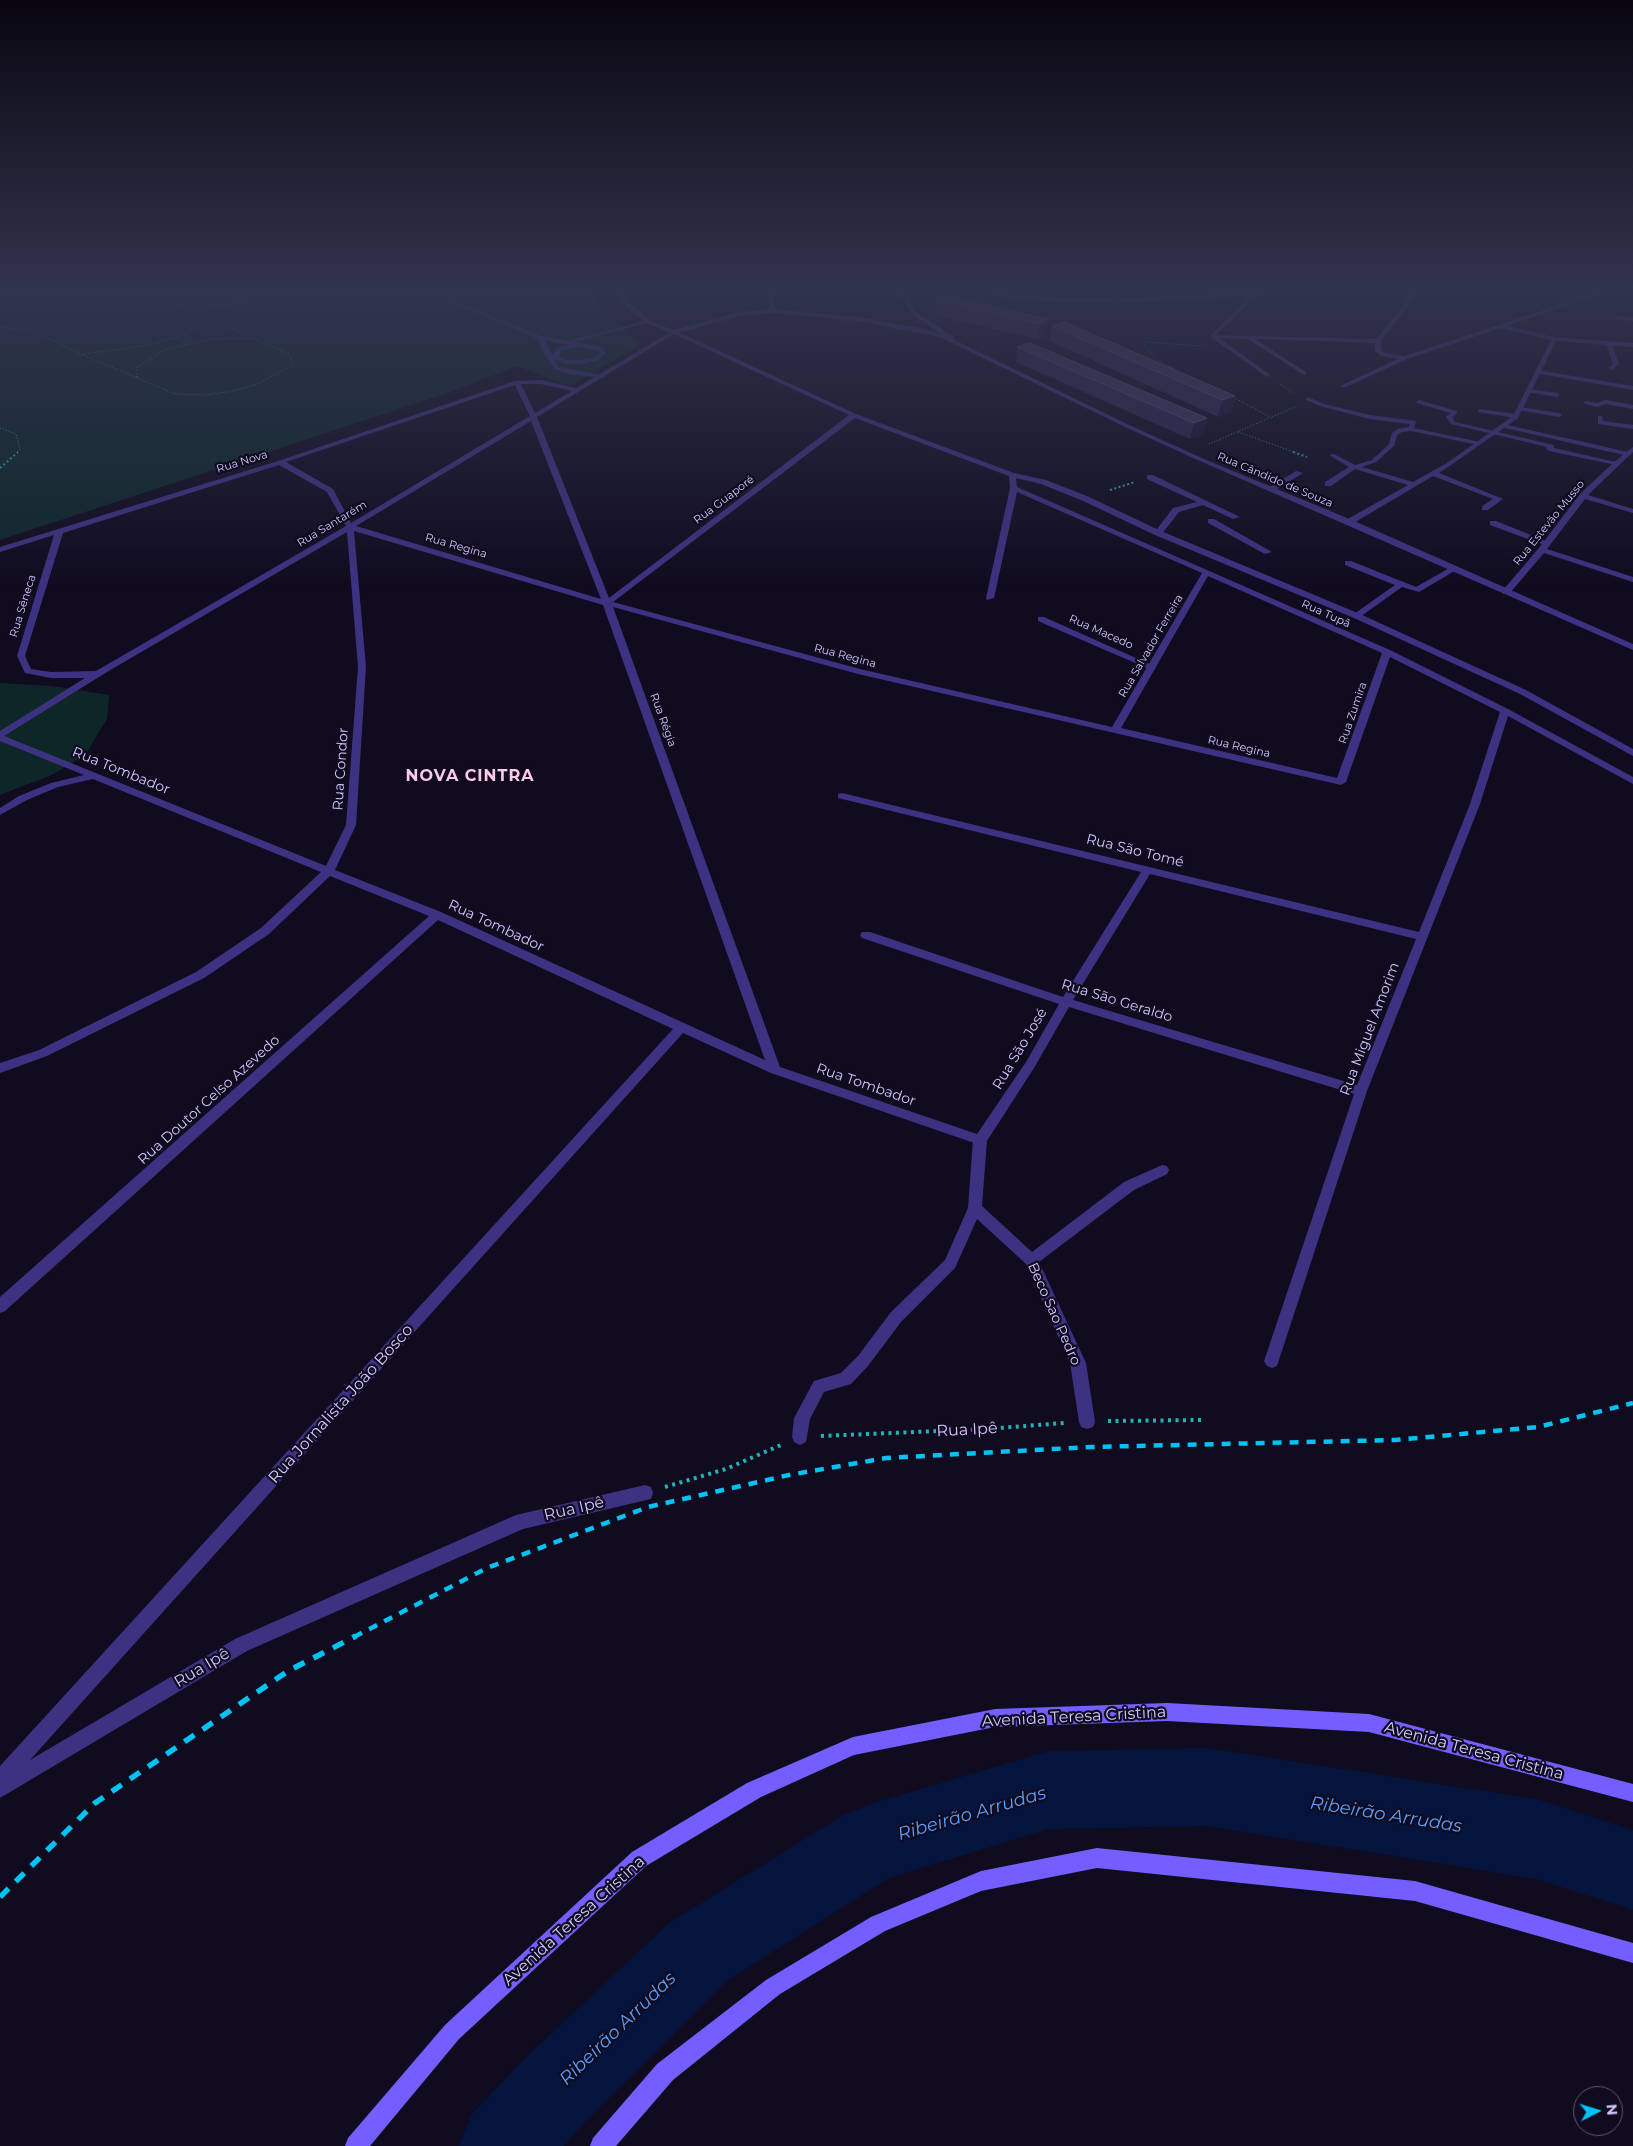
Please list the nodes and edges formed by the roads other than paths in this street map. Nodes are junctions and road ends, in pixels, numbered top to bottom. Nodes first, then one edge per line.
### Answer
1 (487, 392) edge
2 (522, 392) edge
3 (573, 392) edge
4 (804, 392) edge
5 (1059, 392) edge
6 (1527, 392) edge
7 (1536, 392) edge
8 (1557, 395) dead end
9 (1310, 400) road end
10 (1419, 402) dead end
11 (1586, 403) dead end
12 (1633, 407) edge
13 (1520, 409) junction
14 (1480, 410) dead end
15 (854, 415) junction
16 (1559, 415) dead end
17 (533, 416) junction
18 (1516, 416) junction
19 (1600, 417) dead end
20 (1503, 426) junction
21 (1633, 427) edge
22 (1410, 428) junction
23 (1492, 433) junction
24 (1478, 443) junction
25 (1630, 452) edge
26 (1332, 455) dead end
27 (280, 462) junction
28 (1616, 463) junction
29 (1354, 467) junction
30 (1299, 473) dead end
31 (1432, 473) junction
32 (1012, 475) junction
33 (1150, 477) dead end
34 (1328, 484) dead end
35 (1414, 484) junction
36 (1014, 488) junction
37 (1271, 489) junction
38 (1583, 496) junction
39 (1204, 502) junction
40 (1485, 508) dead end
41 (1633, 511) edge
42 (1227, 513) junction
43 (1236, 517) dead end
44 (1350, 522) junction
45 (1493, 523) dead end
46 (350, 527) junction
47 (59, 532) junction
48 (1158, 533) junction
49 (1545, 547) junction
50 (0, 550) edge
51 (1268, 552) dead end
52 (1348, 563) dead end
53 (1454, 569) junction
54 (1206, 573) junction
55 (1633, 580) edge
56 (1401, 584) junction
57 (1506, 592) junction
58 (990, 598) dead end
59 (607, 603) junction
60 (1357, 616) junction
61 (1041, 619) dead end
62 (1633, 647) edge
63 (1386, 652) junction
64 (1152, 667) junction
65 (104, 670) junction
66 (1505, 711) junction
67 (1116, 730) junction
68 (0, 736) edge
69 (1633, 753) edge
70 (94, 776) junction
71 (1633, 781) edge
72 (1341, 782) joint
73 (842, 796) dead end
74 (0, 812) edge
75 (1147, 870) junction
76 (329, 871) junction
77 (437, 915) junction
78 (866, 935) dead end
79 (1421, 936) junction
80 (1066, 1002) junction
81 (681, 1028) junction
82 (0, 1068) edge
83 (775, 1070) junction
84 (1361, 1091) junction
85 (980, 1140) junction
86 (1162, 1170) dead end
87 (975, 1208) junction
88 (1031, 1260) junction
89 (0, 1306) edge
90 (1272, 1362) dead end
91 (1086, 1422) road end
92 (800, 1437) road end
93 (645, 1493) road end
94 (0, 1780) edge
95 (0, 1788) edge
96 (1633, 1793) edge
97 (1633, 1953) edge
98 (356, 2146) edge
99 (601, 2146) edge

1 - 27 street, Rua Nova
2 - 17 street, Rua Régia
3 - 17 street, Rua Santarém
4 - 15 street, Rua Tupã
5 - 37 street, Rua Cândido de Souza
6 - 13 street
7 - 8 street
9 - 22 street
10 - 23 street
11 - 12 street
13 - 16 street
13 - 18 street
14 - 18 street
15 - 32 street, Rua Tupã
15 - 59 street, Rua Guaporé
17 - 46 street, Rua Santarém
17 - 59 street, Rua Régia
18 - 20 street
19 - 21 street
20 - 23 street
20 - 25 street
22 - 24 street
22 - 29 street
23 - 24 street
23 - 28 street
24 - 31 street
25 - 28 street, Rua Estevão Musso
26 - 29 street
27 - 46 street, Rua Condor
27 - 47 street, Rua Nova
28 - 38 street, Rua Estevão Musso
29 - 34 street
29 - 35 street
30 - 37 street
31 - 35 street
31 - 40 street
32 - 36 street
32 - 48 street, Rua Tupã
33 - 39 street
35 - 44 street
36 - 54 street, Rua Tupã
36 - 58 street
37 - 44 street, Rua Cândido de Souza
38 - 41 street
38 - 49 street, Rua Estevão Musso
39 - 42 street
39 - 48 street
42 - 43 street
42 - 51 street
44 - 53 street, Rua Cândido de Souza
45 - 49 street
46 - 59 street, Rua Regina
46 - 65 street, Rua Santarém
46 - 76 street, Rua Condor
47 - 50 street, Rua Nova
47 - 65 street, Rua Sêneca
48 - 60 street, Rua Tupã
49 - 55 street
49 - 57 street, Rua Estevão Musso
52 - 56 street
53 - 56 street
53 - 57 street, Rua Cândido de Souza
54 - 63 street, Rua Tupã
54 - 64 street, Rua Salvador Ferreira
56 - 60 street
57 - 62 street, Rua Cândido de Souza
59 - 67 street, Rua Regina
59 - 83 street, Rua Régia
60 - 69 street, Rua Tupã
61 - 64 street, Rua Macedo
63 - 66 street, Rua Tupã
63 - 72 street, Rua Zumira
64 - 67 street, Rua Salvador Ferreira
65 - 68 street, Rua Santarém
66 - 71 street, Rua Tupã
66 - 79 street, Rua Miguel Amorim
67 - 72 street, Rua Regina
68 - 70 street, Rua Tombador
70 - 74 street
70 - 76 street, Rua Tombador
73 - 75 street, Rua São Tomé
75 - 79 street, Rua São Tomé
75 - 80 street, Rua São José
76 - 77 street, Rua Tombador
76 - 82 street, Rua Condor
77 - 81 street, Rua Tombador
77 - 89 street, Rua Doutor Celso Azevedo
78 - 80 street, Rua São Geraldo
79 - 84 street, Rua Miguel Amorim
80 - 84 street, Rua São Geraldo
80 - 85 street, Rua São José
81 - 83 street, Rua Tombador
81 - 94 street, Rua Jornalista João Bosco
83 - 85 street, Rua Tombador
84 - 90 street, Rua Miguel Amorim
85 - 87 street
86 - 88 street
87 - 88 street, Beco Sao Pedro
87 - 92 street
88 - 91 street, Beco Sao Pedro
93 - 95 street, Rua Ipê
96 - 98 main road, Avenida Teresa Cristina
97 - 99 main road

